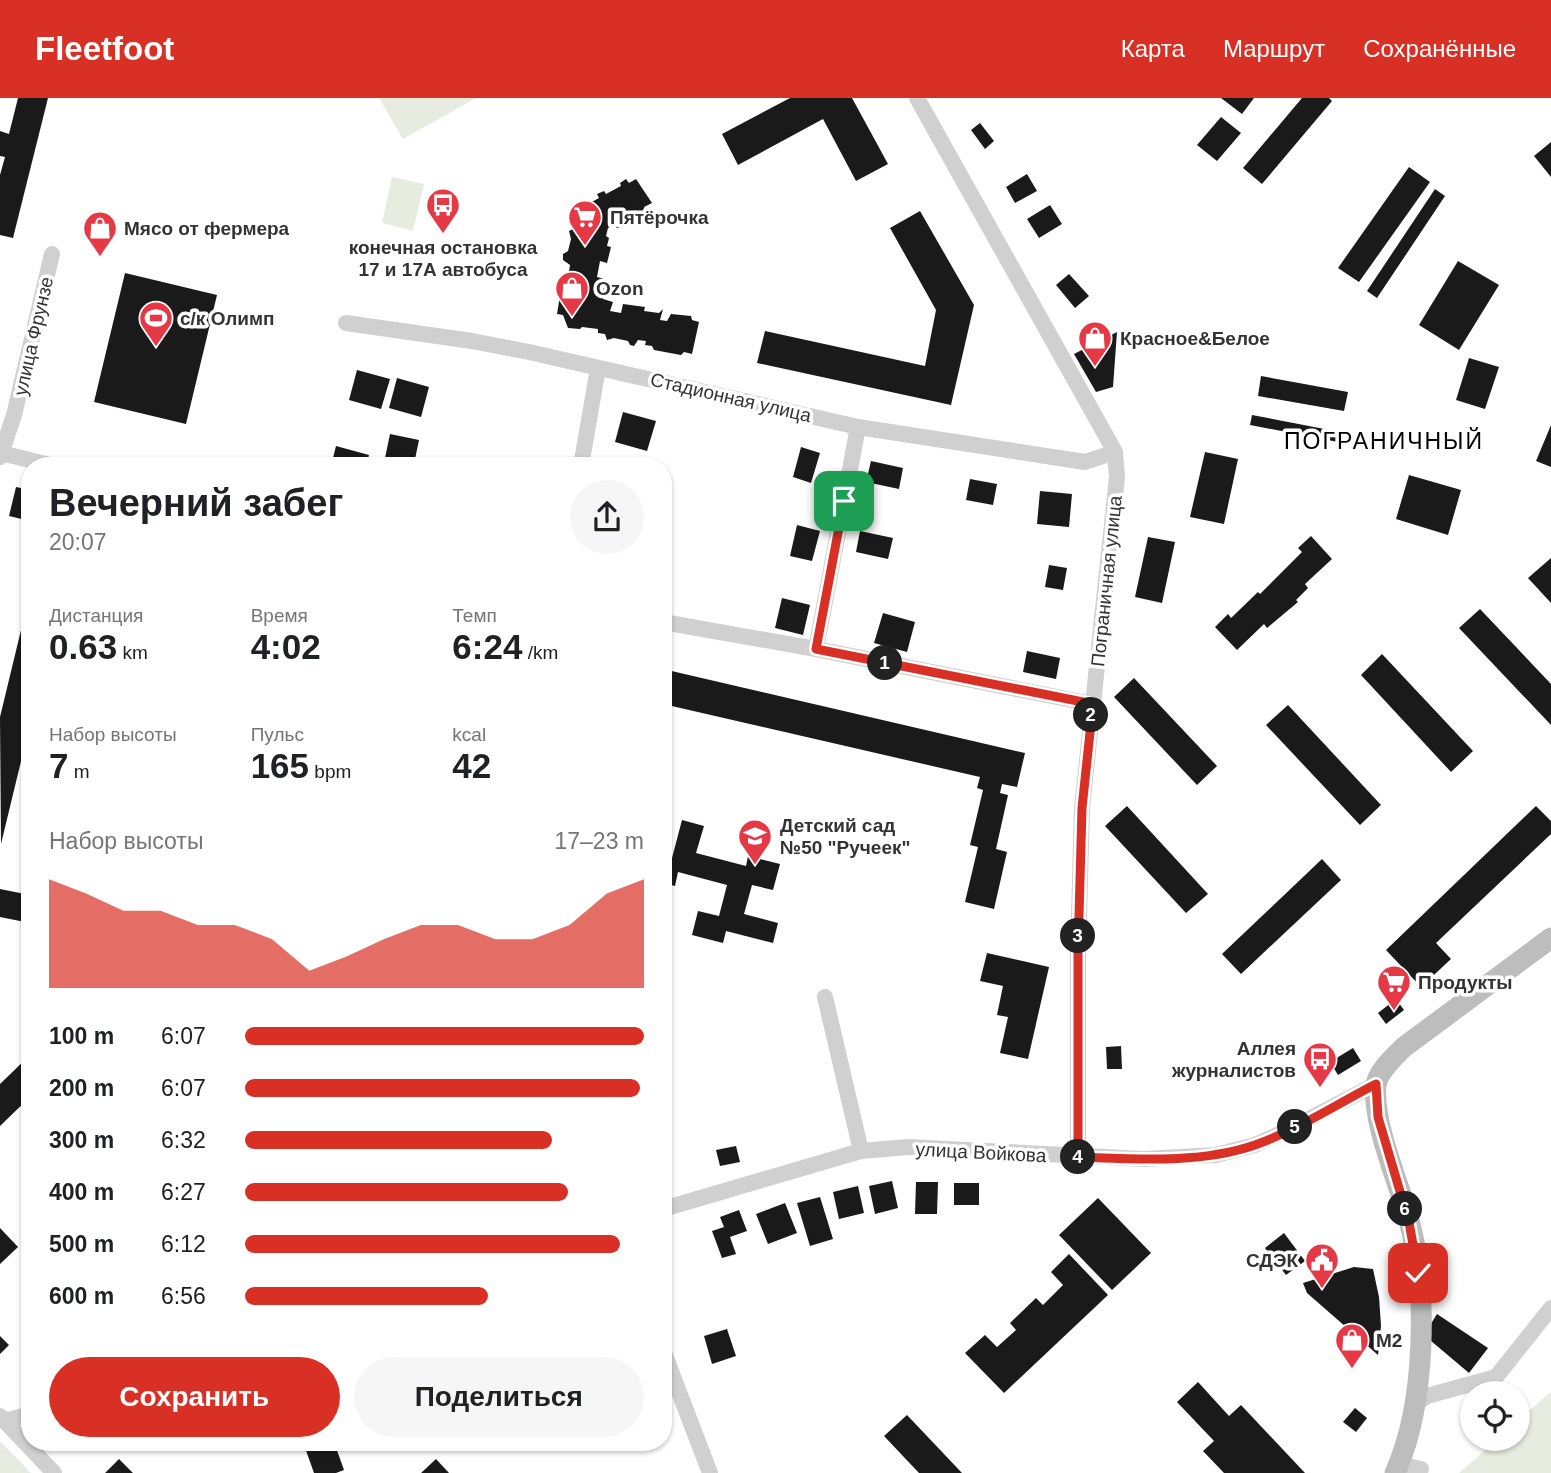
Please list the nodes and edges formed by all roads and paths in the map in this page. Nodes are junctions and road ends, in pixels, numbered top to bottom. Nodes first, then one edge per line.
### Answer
1 (917, 98) edge
2 (52, 254) dead end
3 (346, 323) dead end
4 (598, 368) junction
5 (858, 426) junction
6 (1115, 452) junction
7 (0, 455) edge
8 (583, 457) edge
9 (21, 459) edge
10 (672, 624) edge
11 (816, 649) junction
12 (1093, 704) junction
13 (1551, 938) edge
14 (825, 997) dead end
15 (1376, 1084) junction
16 (861, 1151) junction
17 (1078, 1157) junction
18 (672, 1206) edge
19 (1551, 1308) edge
20 (672, 1374) edge
21 (1415, 1404) junction
22 (21, 1415) edge
23 (2, 1418) edge
24 (21, 1438) edge
25 (33, 1451) edge
26 (1397, 1469) edge
27 (1421, 1469) dead end
28 (54, 1473) edge
29 (710, 1473) edge

1 - 6 street, Пограничная улица
2 - 7 street, улица Фрунзе
3 - 4 street, Стадионная улица
4 - 5 street, Стадионная улица
4 - 8 street
5 - 6 street, Стадионная улица
5 - 11 street
6 - 12 street, Пограничная улица
7 - 9 street
10 - 11 street
11 - 12 street
12 - 17 street, Пограничная улица
13 - 15 main road
14 - 16 street
15 - 17 street, улица Войкова
15 - 21 main road
16 - 17 street, улица Войкова
16 - 18 street, улица Войкова
19 - 21 street
20 - 29 street
21 - 26 main road
22 - 23 street
23 - 24 street
25 - 28 street
26 - 27 street

